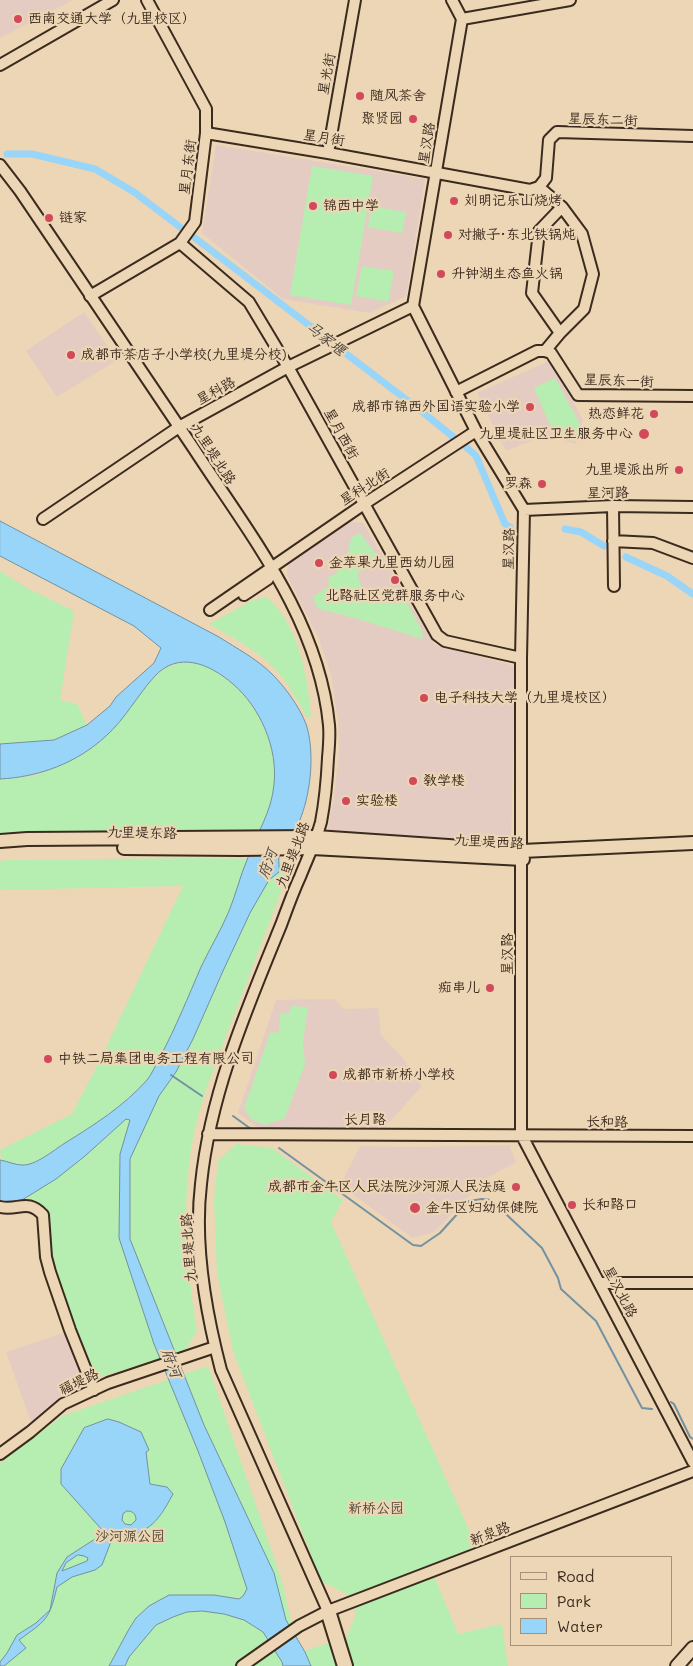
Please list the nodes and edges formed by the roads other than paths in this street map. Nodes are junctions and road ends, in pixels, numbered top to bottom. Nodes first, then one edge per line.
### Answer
1 (114, 0) edge
2 (147, 0) edge
3 (355, 0) edge
4 (452, 0) edge
5 (570, 0) edge
6 (462, 19) junction
7 (0, 65) edge
8 (206, 133) junction
9 (693, 136) edge
10 (328, 153) junction
11 (0, 165) edge
12 (436, 172) junction
13 (539, 187) junction
14 (562, 208) junction
15 (180, 243) junction
16 (90, 296) junction
17 (413, 306) junction
18 (560, 333) junction
19 (545, 351) junction
20 (288, 367) junction
21 (456, 392) junction
22 (693, 396) edge
23 (179, 427) junction
24 (476, 431) junction
25 (364, 504) junction
26 (612, 506) junction
27 (693, 507) edge
28 (524, 510) junction
29 (43, 520) dead end
30 (613, 541) junction
31 (693, 558) edge
32 (272, 568) junction
33 (614, 586) dead end
34 (521, 658) junction
35 (0, 841) edge
36 (314, 843) junction
37 (693, 843) edge
38 (0, 849) edge
39 (284, 849) joint
40 (693, 852) edge
41 (522, 855) junction
42 (208, 1134) junction
43 (521, 1134) junction
44 (693, 1136) edge
45 (0, 1207) edge
46 (600, 1283) junction
47 (693, 1283) edge
48 (215, 1347) junction
49 (94, 1390) junction
50 (0, 1454) edge
51 (693, 1462) edge
52 (693, 1470) edge
53 (328, 1611) junction
54 (693, 1648) edge
55 (242, 1666) edge
56 (345, 1666) edge
57 (677, 1666) edge

1 - 7 street
2 - 8 street, 星月东街
3 - 10 street, 星光街
4 - 6 street
5 - 6 street
6 - 12 street, 星汉路
8 - 10 street, 星月街
8 - 15 street, 星月东街
9 - 13 street, 星辰东二街
10 - 12 street, 星月街
11 - 16 street, 九里堤北路
12 - 13 street
12 - 17 street, 星汉路
13 - 14 street
14 - 18 street
14 - 18 street
15 - 16 street, 星月东街
15 - 20 street, 星月西街
16 - 23 street, 九里堤北路
17 - 20 street, 星科路
17 - 21 street, 星汉路
18 - 19 street
19 - 21 street
19 - 22 street, 星辰东一街
20 - 23 street, 星科路
20 - 25 street, 星月西街
21 - 24 street, 星汉路
23 - 29 street, 星科路
23 - 32 street, 九里堤北路
24 - 25 street, 星科北街
24 - 28 street, 星汉路
25 - 32 street, 星科北街
25 - 34 street, 星月西街
26 - 27 street, 星河路
26 - 28 street, 星河路
26 - 30 street
28 - 34 street, 星汉路
30 - 31 street
30 - 33 street
32 - 32 street
32 - 36 street, 九里堤北路
34 - 41 street, 星汉路
35 - 36 main road
36 - 39 main road, 九里堤西路
36 - 41 main road, 九里堤西路
36 - 42 street, 九里堤北路
37 - 41 main road
38 - 39 main road, 九里堤东路
40 - 41 main road, 九里堤西路
41 - 43 street, 星汉路
42 - 43 street, 长月路
42 - 48 street, 九里堤北路
43 - 44 street, 长和路
43 - 46 street, 星汉北路
45 - 49 street
46 - 47 street
46 - 51 street, 星汉北路
48 - 49 street, 福堤路
48 - 53 street, 九里堤北路
49 - 50 street, 福堤路
52 - 53 street, 新泉路
53 - 55 street, 新泉路
53 - 56 highway
54 - 57 main road

